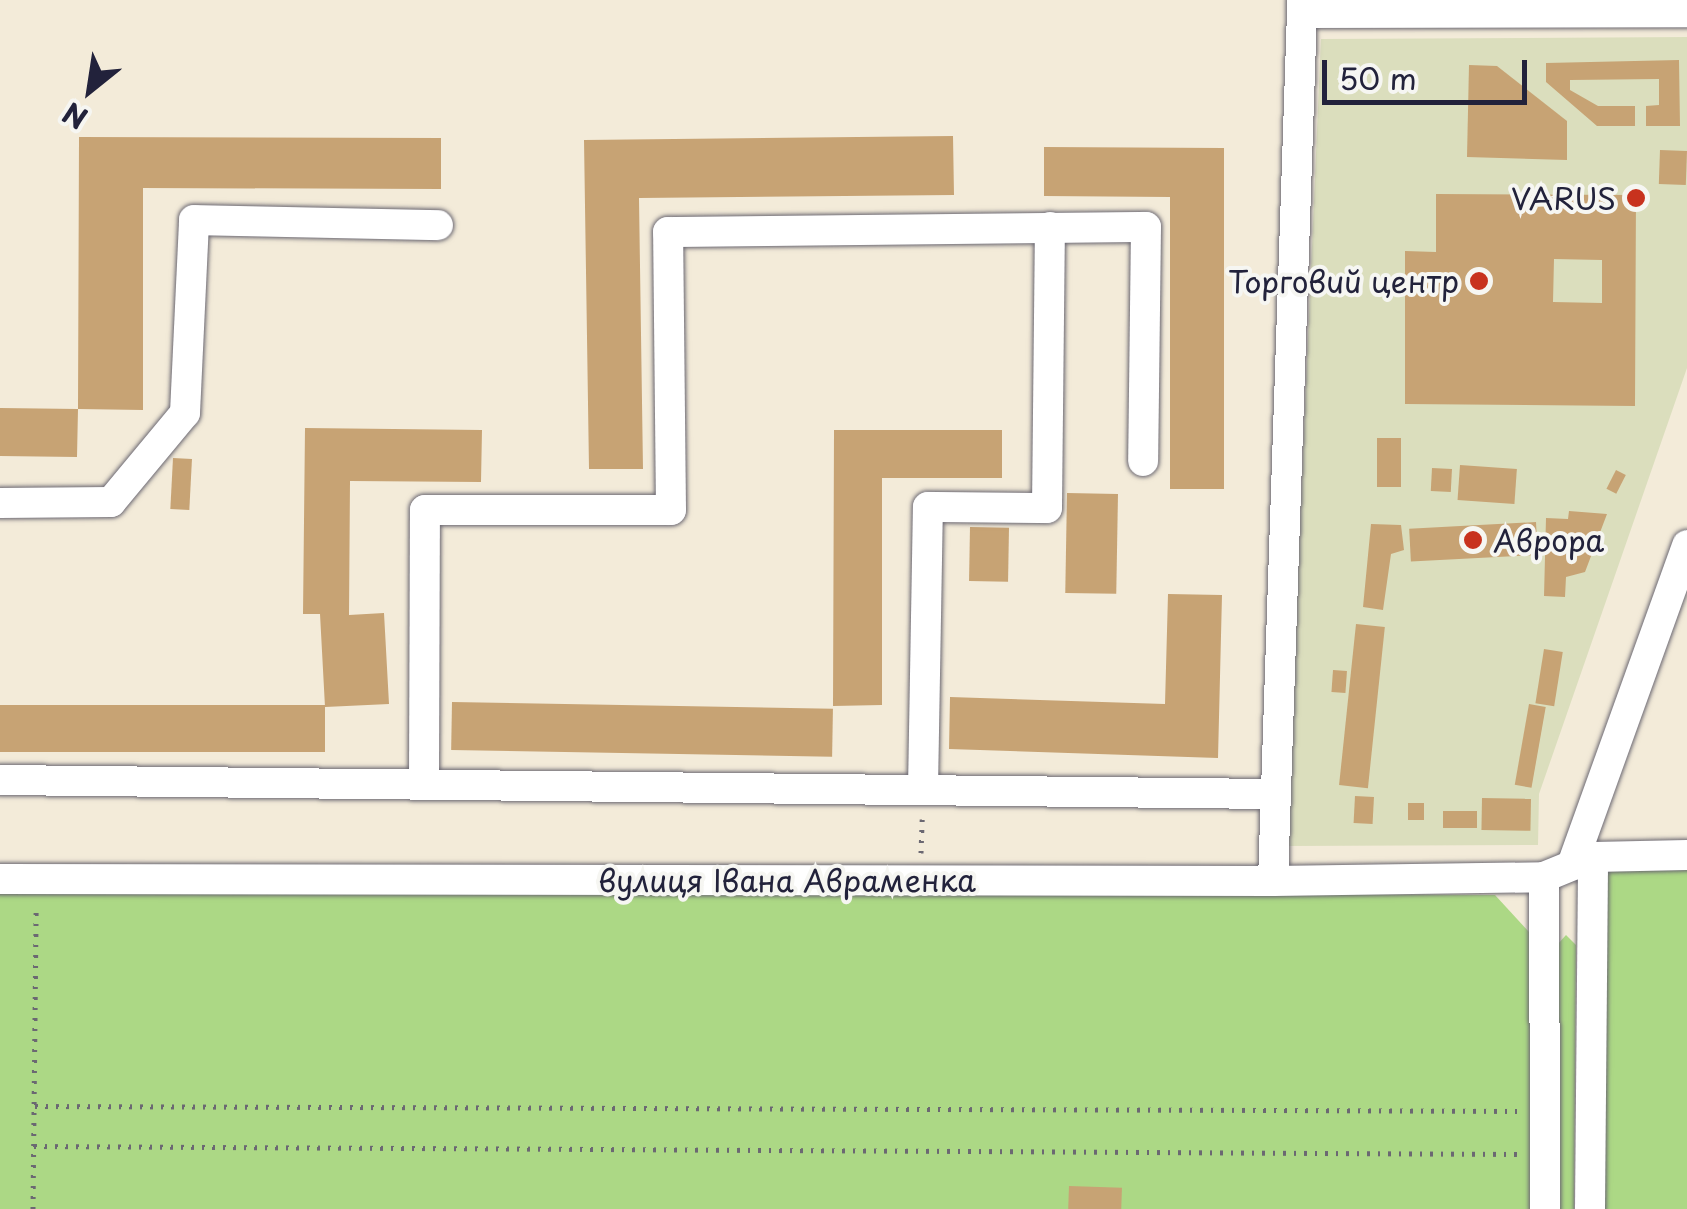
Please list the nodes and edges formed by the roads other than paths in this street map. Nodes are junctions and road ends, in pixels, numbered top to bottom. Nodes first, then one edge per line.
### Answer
1 (1302, 7) edge
2 (1687, 12) edge
3 (438, 225) dead end
4 (1050, 227) junction
5 (1143, 460) dead end
6 (0, 503) edge
7 (1687, 545) edge
8 (0, 780) edge
9 (424, 781) junction
10 (923, 789) junction
11 (1275, 794) junction
12 (1687, 856) edge
13 (1570, 866) junction
14 (0, 878) edge
15 (1273, 881) junction
16 (1545, 1209) edge
17 (1590, 1209) edge

1 - 2 street
1 - 11 street
3 - 6 street
4 - 5 street
4 - 9 street
4 - 10 street
7 - 13 street
8 - 9 street
9 - 10 street
10 - 11 street
11 - 15 street
12 - 13 street, вулиця Івана Авраменка
13 - 15 street, вулиця Івана Авраменка
13 - 16 street
13 - 17 street
14 - 15 street, вулиця Івана Авраменка

